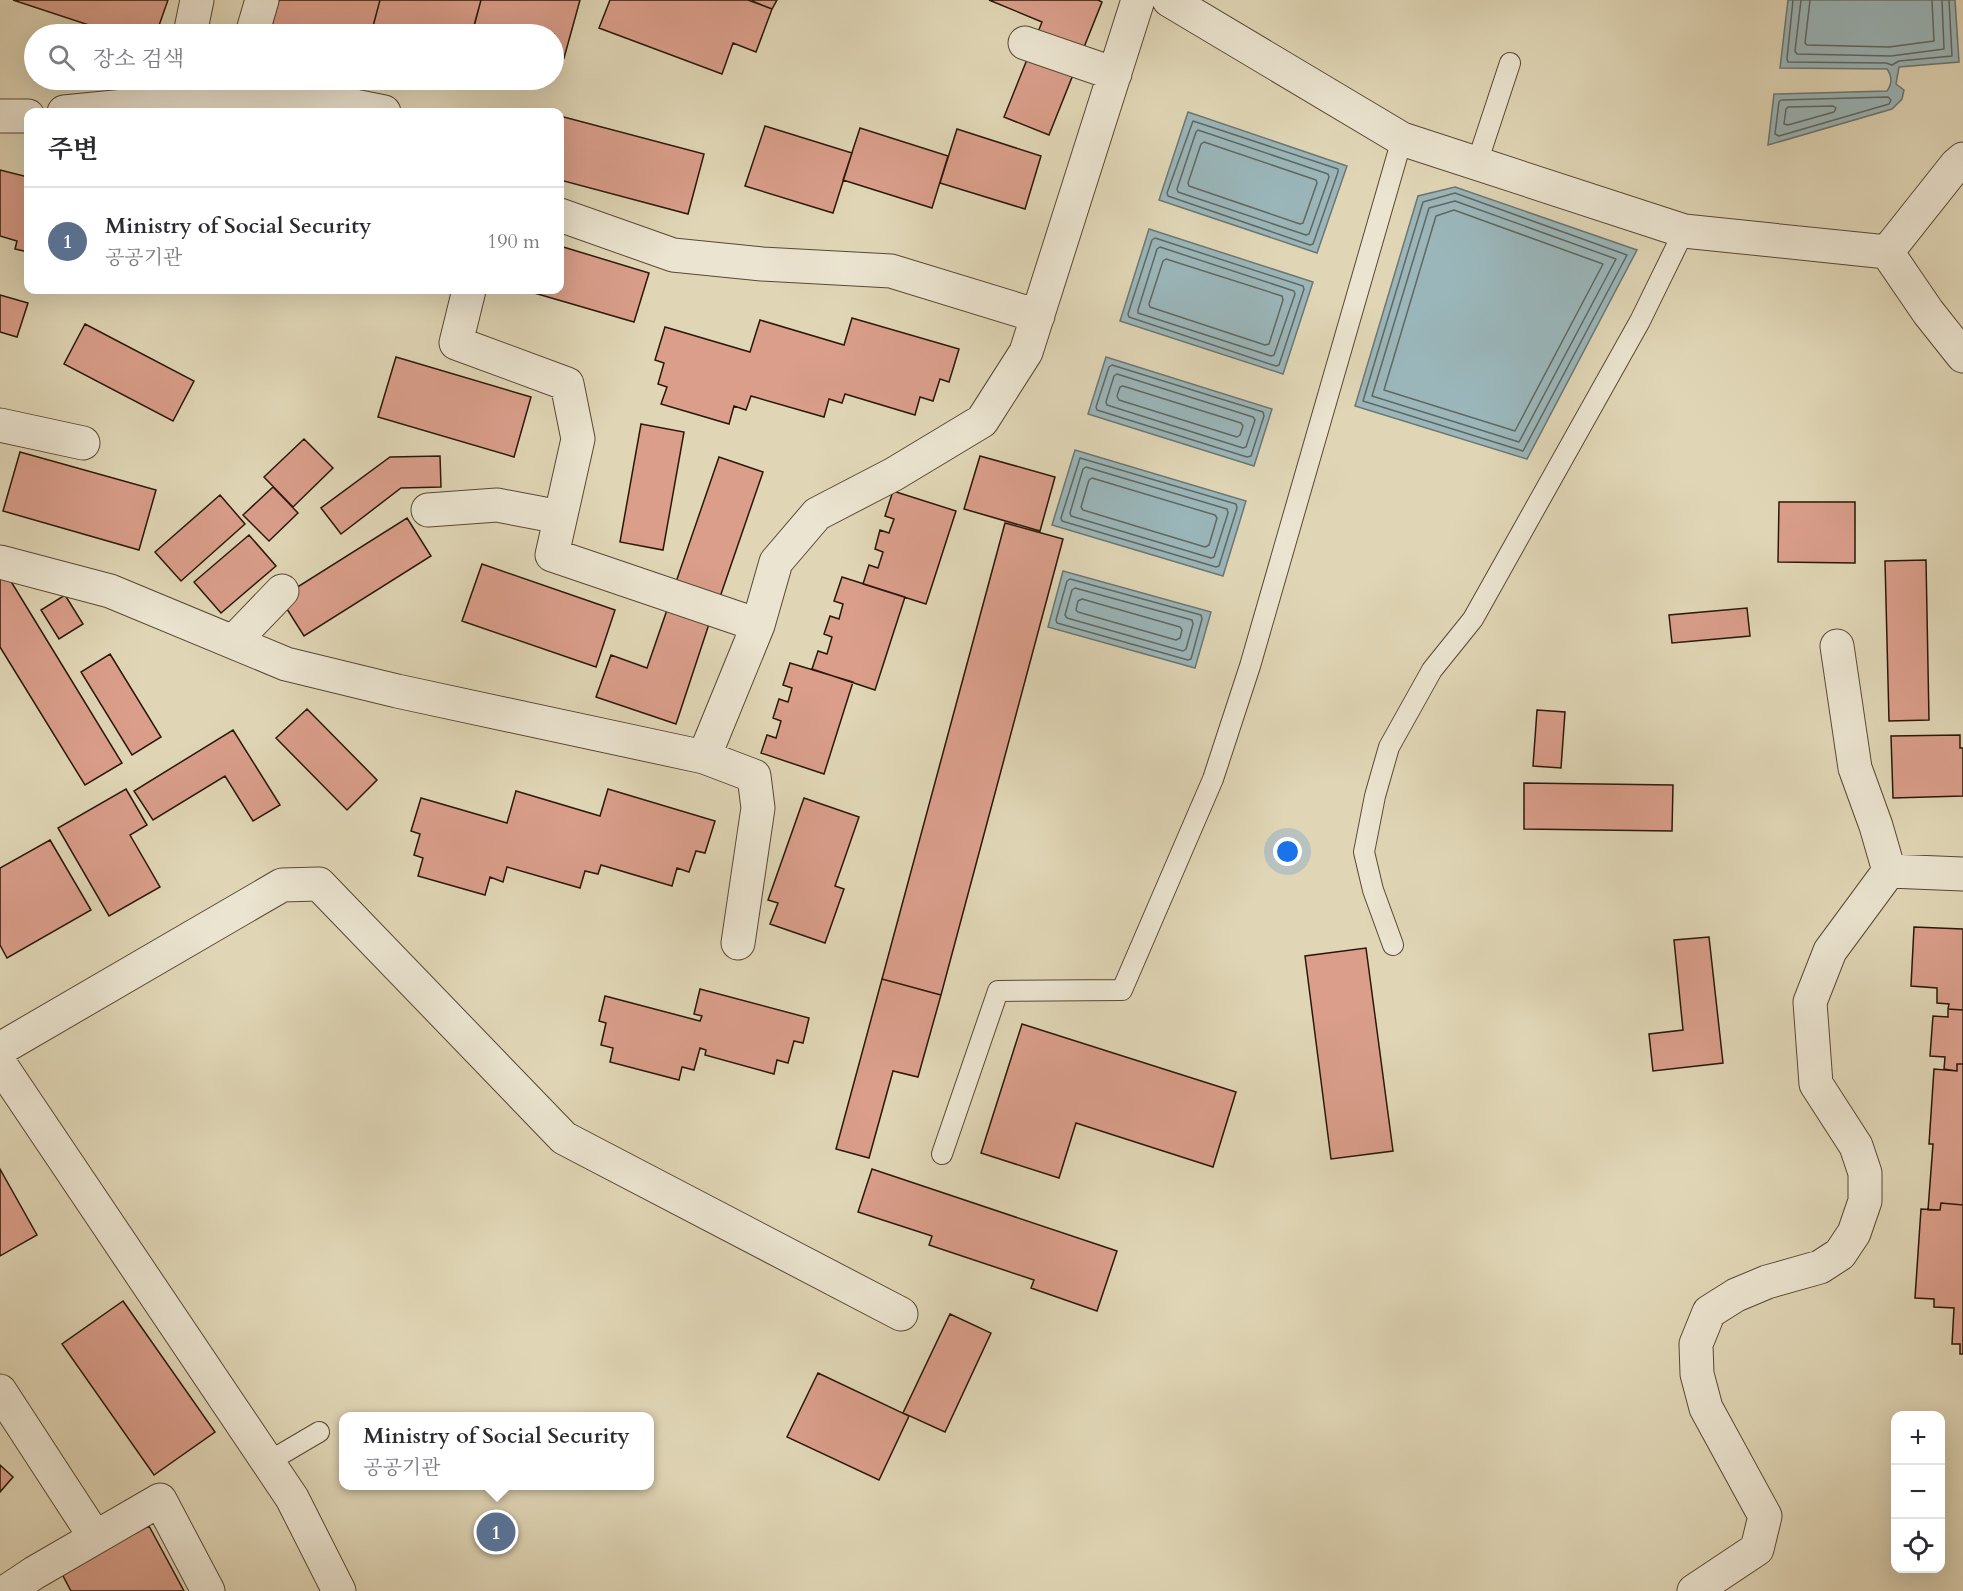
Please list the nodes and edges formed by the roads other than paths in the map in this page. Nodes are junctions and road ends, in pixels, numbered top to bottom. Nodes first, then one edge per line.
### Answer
1 (197, 0) edge
2 (262, 0) edge
3 (1138, 0) edge
4 (1169, 0) edge
5 (192, 24) edge
6 (255, 24) edge
7 (1025, 43) dead end
8 (1510, 63) dead end
9 (1115, 74) junction
10 (180, 90) edge
11 (244, 90) edge
12 (85, 108) edge
13 (364, 108) edge
14 (0, 116) edge
15 (24, 116) edge
16 (1402, 139) junction
17 (1963, 159) edge
18 (1477, 163) junction
19 (564, 216) edge
20 (1684, 231) junction
21 (1887, 252) junction
22 (468, 294) edge
23 (1038, 316) junction
24 (1963, 356) edge
25 (0, 424) edge
26 (83, 443) dead end
27 (428, 510) dead end
28 (560, 517) junction
29 (0, 562) edge
30 (282, 591) dead end
31 (758, 625) junction
32 (232, 642) junction
33 (1837, 646) dead end
34 (704, 757) junction
35 (1889, 871) junction
36 (1963, 874) edge
37 (738, 943) dead end
38 (1393, 945) dead end
39 (0, 1049) edge
40 (0, 1064) edge
41 (942, 1154) dead end
42 (901, 1314) dead end
43 (0, 1391) edge
44 (319, 1432) dead end
45 (268, 1462) junction
46 (96, 1537) junction
47 (39, 1582) edge
48 (7, 1591) edge
49 (208, 1591) edge
50 (339, 1591) edge
51 (1694, 1591) edge

1 - 5 street
2 - 6 street
3 - 9 street
4 - 16 street
7 - 9 street
8 - 18 lane
9 - 23 street
10 - 12 street
11 - 13 street
14 - 15 street
16 - 18 street
16 - 41 lane
17 - 21 street
18 - 20 street
19 - 23 street
20 - 21 street
20 - 38 lane
21 - 24 street
22 - 28 street
23 - 31 street
25 - 26 street
27 - 28 street
28 - 31 street
29 - 32 street
30 - 32 street
31 - 34 street
32 - 34 street
33 - 35 street
34 - 37 street
35 - 36 street
35 - 51 street
39 - 42 street
40 - 45 street
43 - 46 street
44 - 45 lane
45 - 50 street
46 - 47 street
46 - 49 street
47 - 48 street

